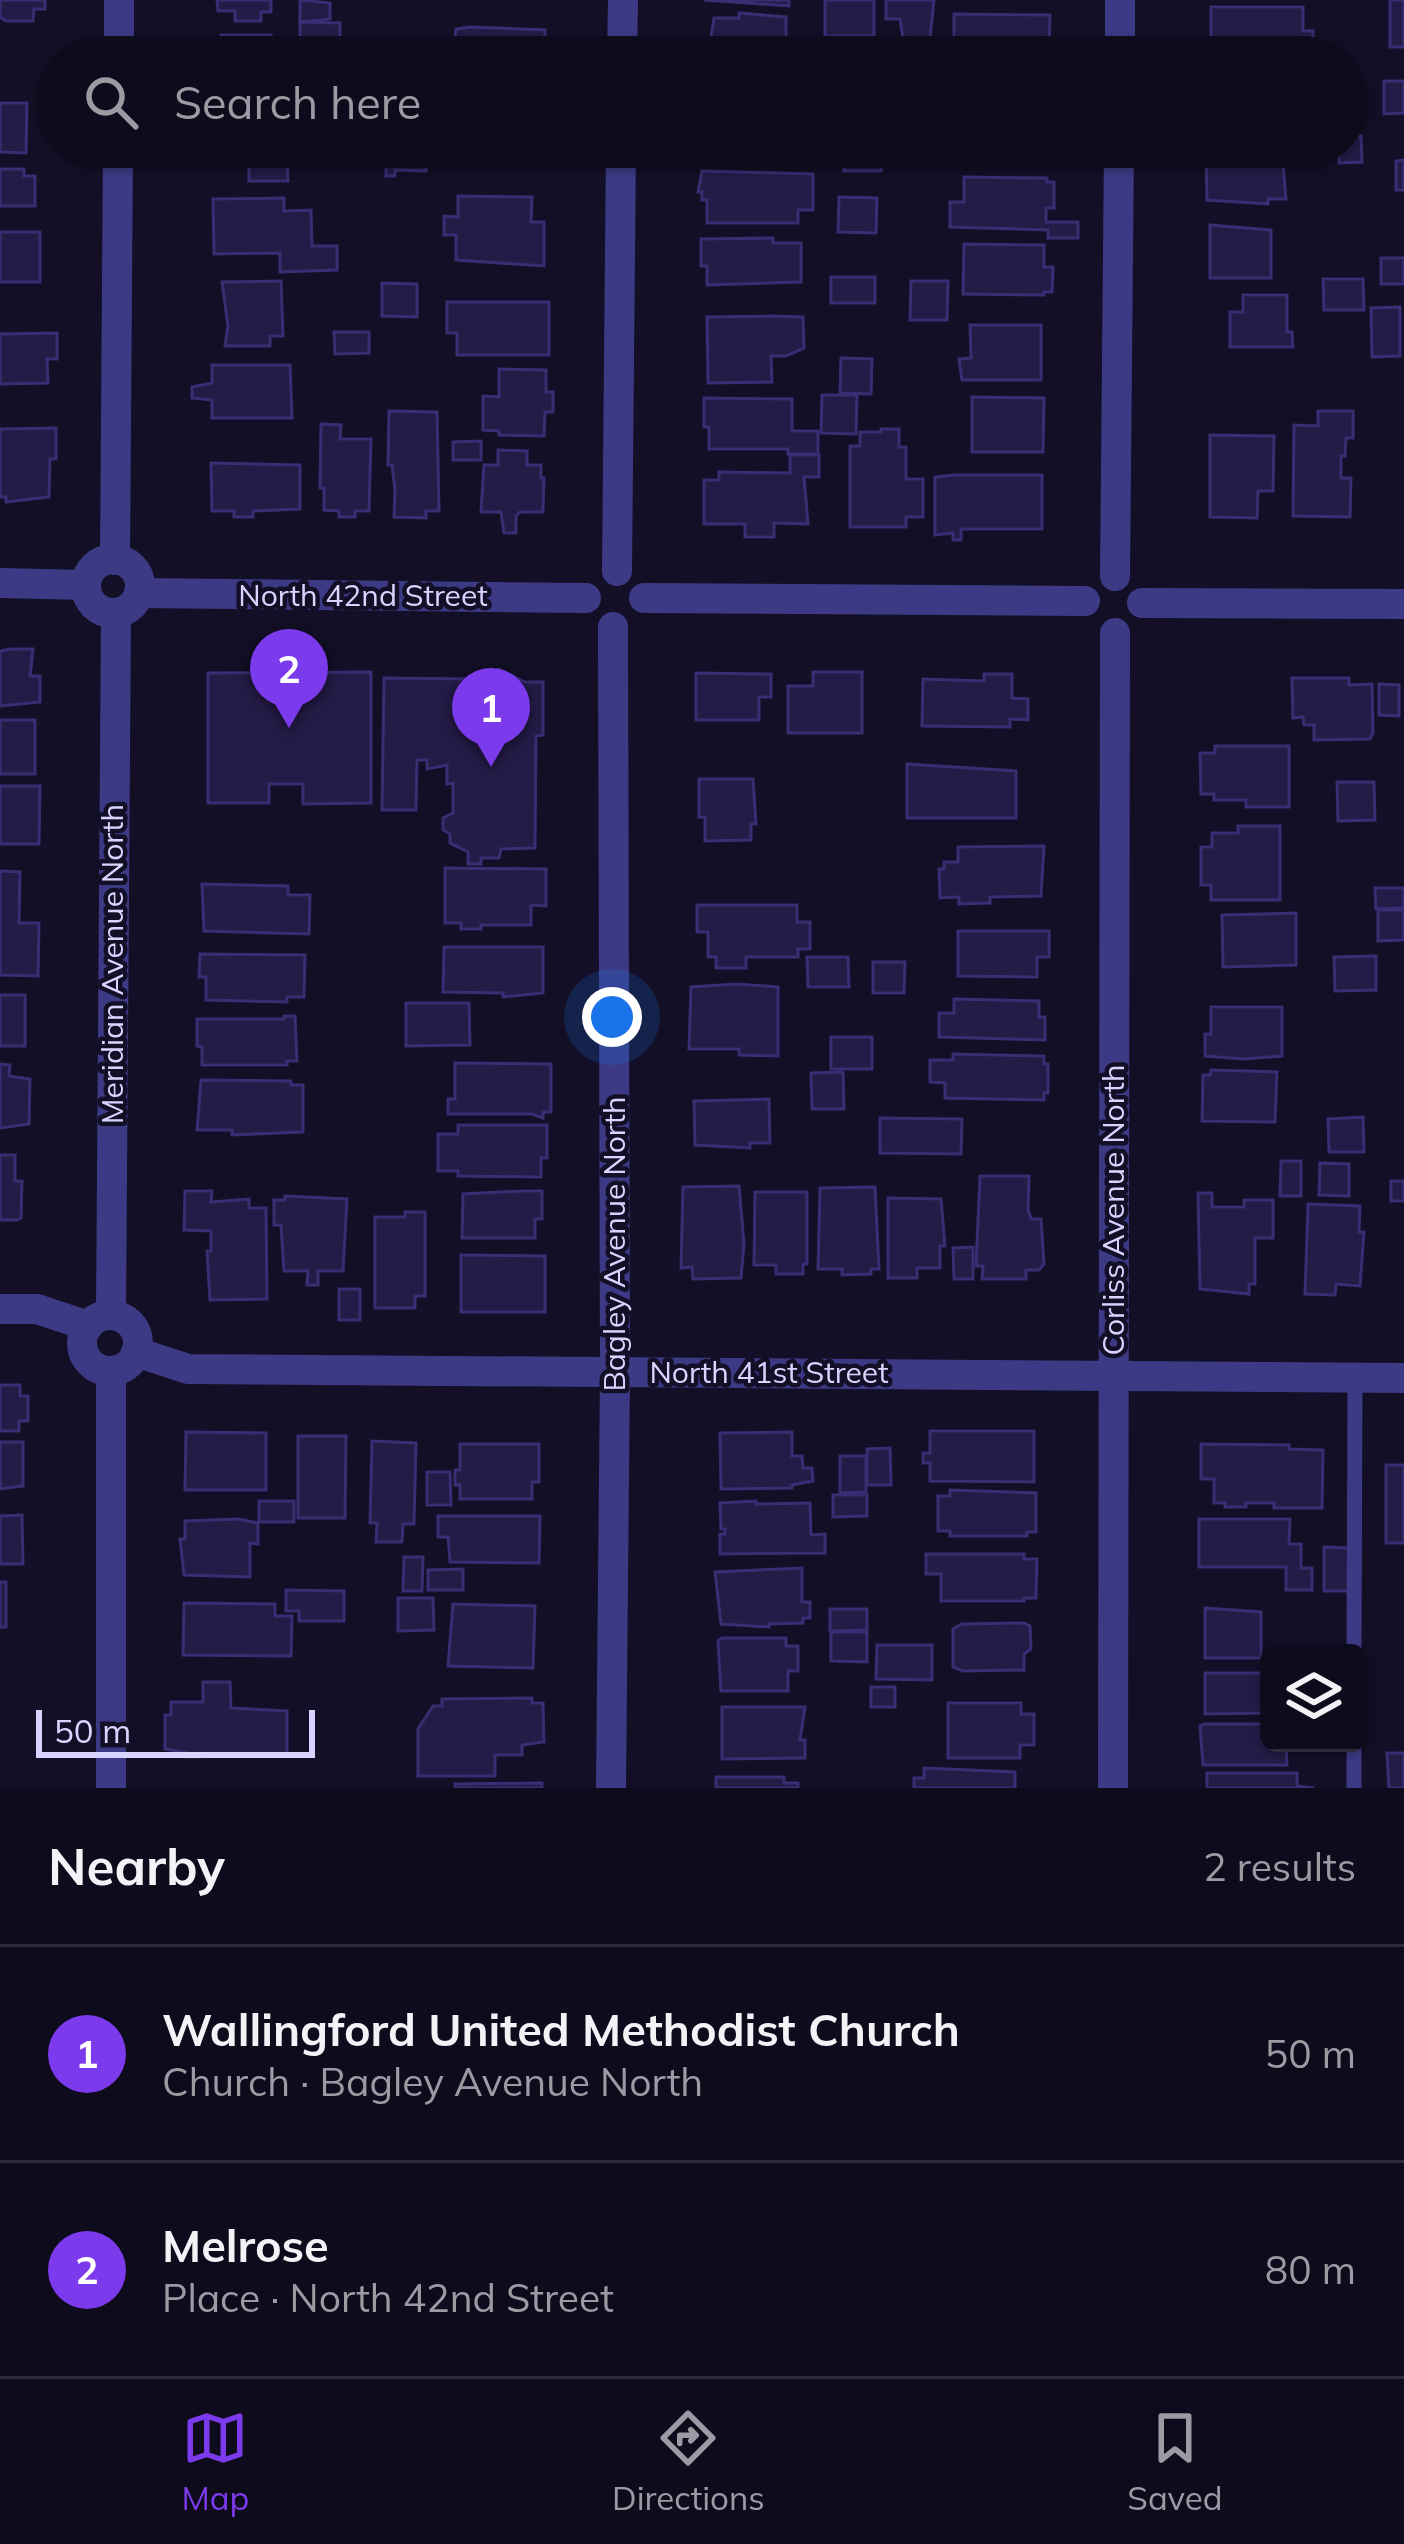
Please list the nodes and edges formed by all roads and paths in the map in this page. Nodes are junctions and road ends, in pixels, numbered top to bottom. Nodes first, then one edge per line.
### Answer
1 (119, 0) edge
2 (623, 0) edge
3 (1120, 0) edge
4 (118, 36) edge
5 (622, 36) edge
6 (1120, 36) edge
7 (118, 168) edge
8 (621, 168) edge
9 (1119, 168) edge
10 (115, 560) junction
11 (617, 571) junction
12 (1115, 576) junction
13 (0, 583) edge
14 (86, 585) junction
15 (586, 598) junction
16 (644, 598) junction
17 (1085, 601) junction
18 (127, 603) junction
19 (1142, 603) junction
20 (1404, 604) edge
21 (614, 627) junction
22 (1115, 633) junction
23 (0, 1309) edge
24 (100, 1321) junction
25 (124, 1361) junction
26 (615, 1373) junction
27 (1114, 1375) junction
28 (1355, 1377) junction
29 (1404, 1378) edge
30 (1354, 1644) edge
31 (1354, 1752) edge
32 (111, 1788) edge
33 (611, 1788) edge
34 (1113, 1788) edge
35 (1354, 1788) edge

1 - 4 street
2 - 5 street
3 - 6 street
7 - 10 street
8 - 11 street
9 - 12 street
10 - 14 street
10 - 18 street
11 - 15 street
11 - 16 street
12 - 17 street
12 - 19 street
13 - 14 street
14 - 18 street
15 - 18 street, North 42nd Street
15 - 21 street
16 - 17 street
16 - 21 street
17 - 22 street
18 - 24 street, Meridian Avenue North
19 - 20 street
19 - 22 street
21 - 26 street, Bagley Avenue North
22 - 27 street, Corliss Avenue North
23 - 24 street
24 - 25 street
24 - 25 street
25 - 26 street, North 41st Street
25 - 32 street
26 - 27 street, North 41st Street
26 - 33 street, Bagley Avenue North
27 - 28 street, North 41st Street
27 - 34 street, Corliss Avenue North
28 - 29 street, North 41st Street
28 - 30 lane
31 - 35 lane

